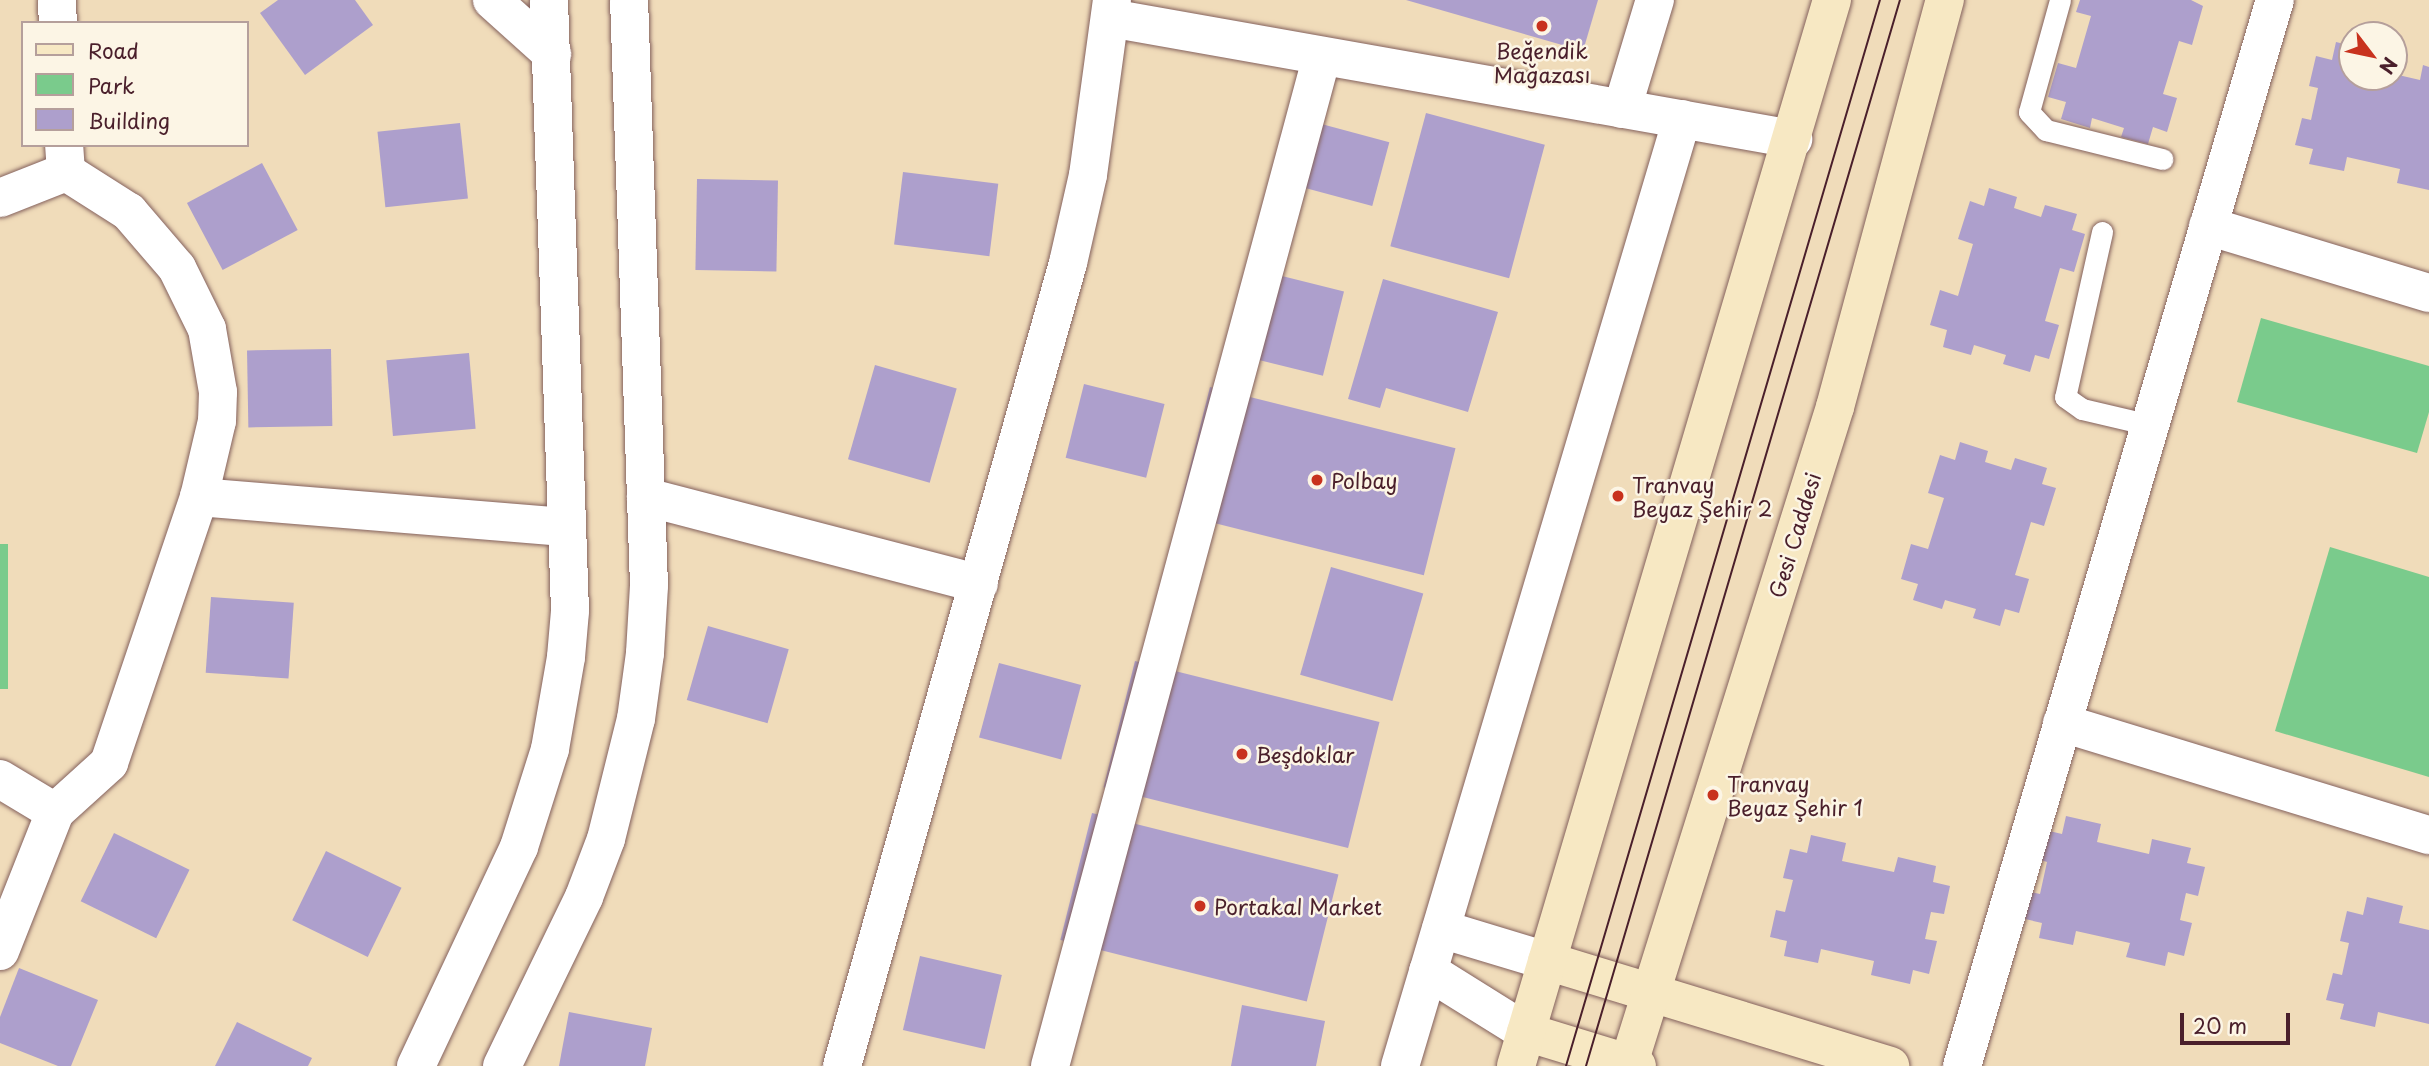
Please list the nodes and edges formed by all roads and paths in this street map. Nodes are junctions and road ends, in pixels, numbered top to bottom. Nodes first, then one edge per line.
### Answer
1 (57, 0) edge
2 (492, 0) edge
3 (549, 0) edge
4 (629, 0) edge
5 (1655, 0) edge
6 (1832, 0) edge
7 (1945, 0) edge
8 (2060, 0) edge
9 (2275, 0) edge
10 (1111, 9) edge
11 (58, 21) edge
12 (552, 54) junction
13 (1322, 56) junction
14 (1622, 108) junction
15 (1682, 119) junction
16 (1793, 139) junction
17 (65, 159) edge
18 (2162, 159) dead end
19 (0, 198) edge
20 (2208, 226) junction
21 (2102, 232) dead end
22 (2429, 293) edge
23 (2150, 425) junction
24 (199, 497) junction
25 (646, 497) junction
26 (567, 527) junction
27 (979, 584) junction
28 (2062, 723) junction
29 (0, 779) edge
30 (55, 812) junction
31 (2429, 835) edge
32 (1441, 929) junction
33 (0, 951) edge
34 (1547, 961) junction
35 (1428, 971) junction
36 (1651, 994) junction
37 (1521, 1049) edge
38 (1632, 1065) edge
39 (416, 1066) edge
40 (502, 1066) edge
41 (842, 1066) edge
42 (1050, 1066) edge
43 (1400, 1066) edge
44 (1890, 1066) edge
45 (1962, 1066) edge

1 - 11 street
2 - 12 street
3 - 12 street
4 - 25 street
5 - 14 street
6 - 16 main road
7 - 36 main road, Gesi Caddesi
8 - 18 lane
9 - 20 street
10 - 13 street
10 - 27 street
12 - 26 street
13 - 14 street
13 - 42 street
14 - 15 street
15 - 16 street
15 - 32 street
16 - 34 main road
17 - 19 street
17 - 24 street
20 - 22 street
20 - 23 street
21 - 23 lane
23 - 28 street
24 - 26 street
24 - 30 street
25 - 27 street
25 - 40 street
26 - 39 street
27 - 41 street
28 - 31 street
28 - 45 street
29 - 30 street
30 - 33 street
32 - 34 street
32 - 35 street
34 - 36 main road
34 - 37 main road
35 - 37 street
35 - 43 street
36 - 38 main road, Gesi Caddesi
36 - 44 main road
37 - 38 main road

